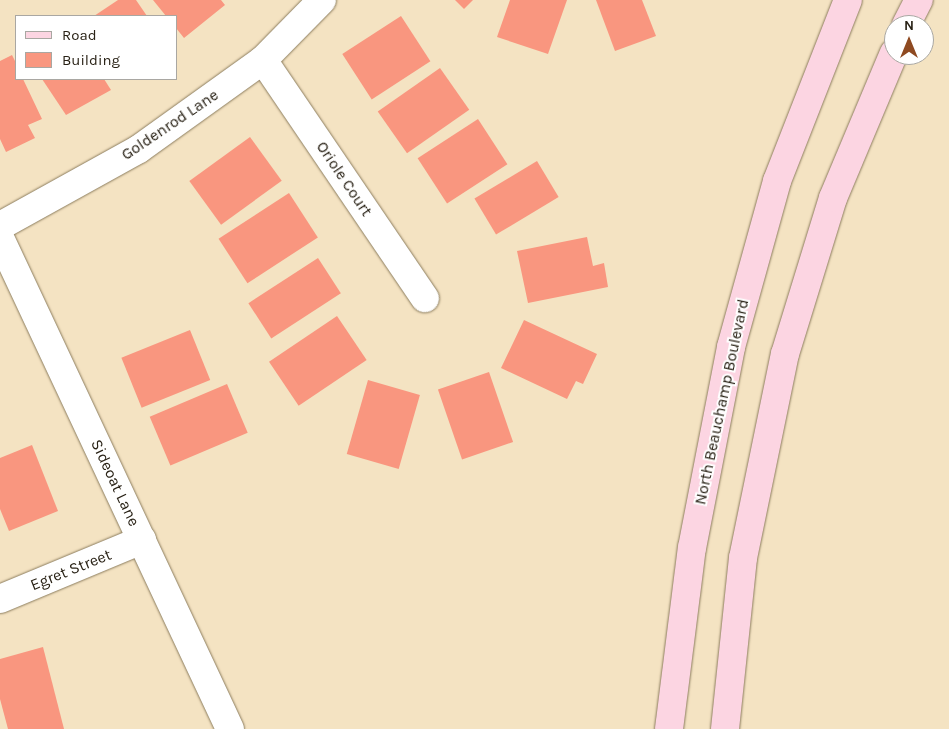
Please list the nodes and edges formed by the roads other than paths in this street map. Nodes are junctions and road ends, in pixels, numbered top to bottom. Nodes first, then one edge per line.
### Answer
1 (322, 0) edge
2 (848, 0) edge
3 (918, 0) edge
4 (911, 15) edge
5 (263, 60) junction
6 (889, 65) edge
7 (0, 226) edge
8 (0, 238) edge
9 (425, 298) dead end
10 (142, 540) junction
11 (0, 599) edge
12 (230, 729) edge
13 (669, 729) edge
14 (725, 729) edge

1 - 5 street, Goldenrod Lane
2 - 13 street, North Beauchamp Boulevard
3 - 4 street
5 - 7 street, Goldenrod Lane
5 - 9 street, Oriole Court
6 - 14 street
8 - 10 street, Sideoat Lane
10 - 11 street, Egret Street
10 - 12 street, Sideoat Lane

